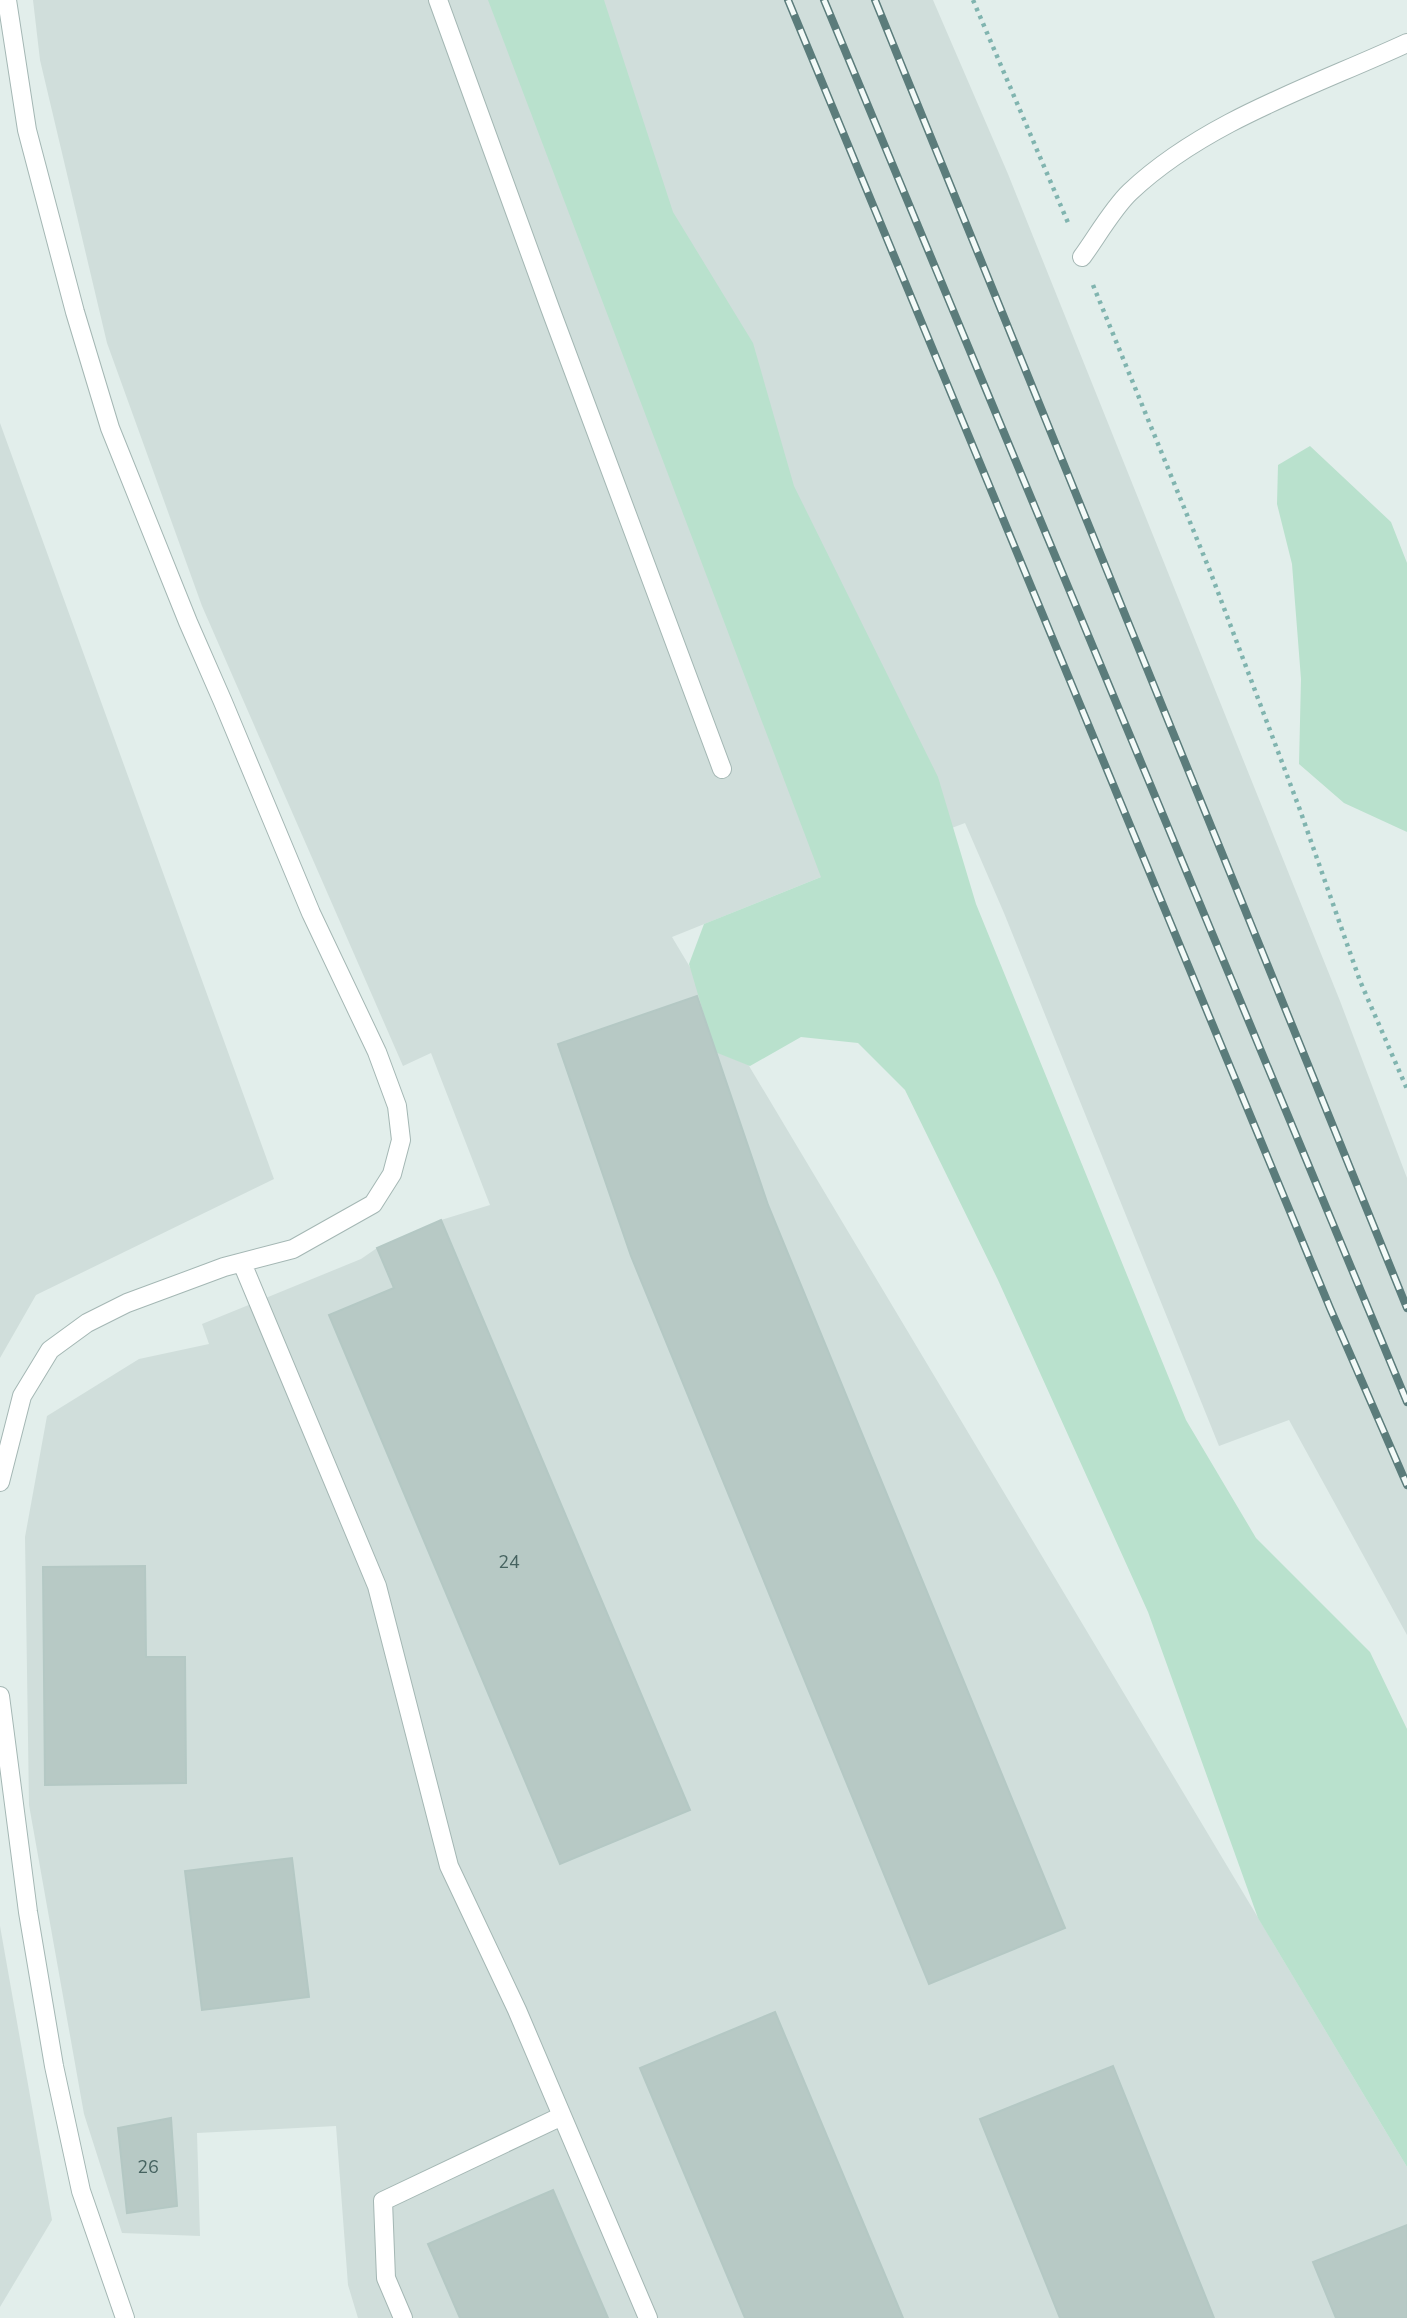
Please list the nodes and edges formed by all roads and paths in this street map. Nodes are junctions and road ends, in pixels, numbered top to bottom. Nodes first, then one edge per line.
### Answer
1 (7, 0) edge
2 (438, 0) edge
3 (973, 0) edge
4 (1407, 43) edge
5 (1082, 257) junction
6 (722, 769) dead end
7 (1407, 1089) edge
8 (242, 1262) junction
9 (0, 1474) edge
10 (0, 1482) edge
11 (0, 1696) edge
12 (562, 2116) junction
13 (125, 2318) edge
14 (402, 2318) edge
15 (648, 2318) edge

1 - 8 lane
2 - 6 lane
3 - 5 path
4 - 5 lane
5 - 7 path
8 - 9 lane
8 - 12 lane
9 - 10 lane
11 - 13 lane
12 - 14 lane
12 - 15 lane

